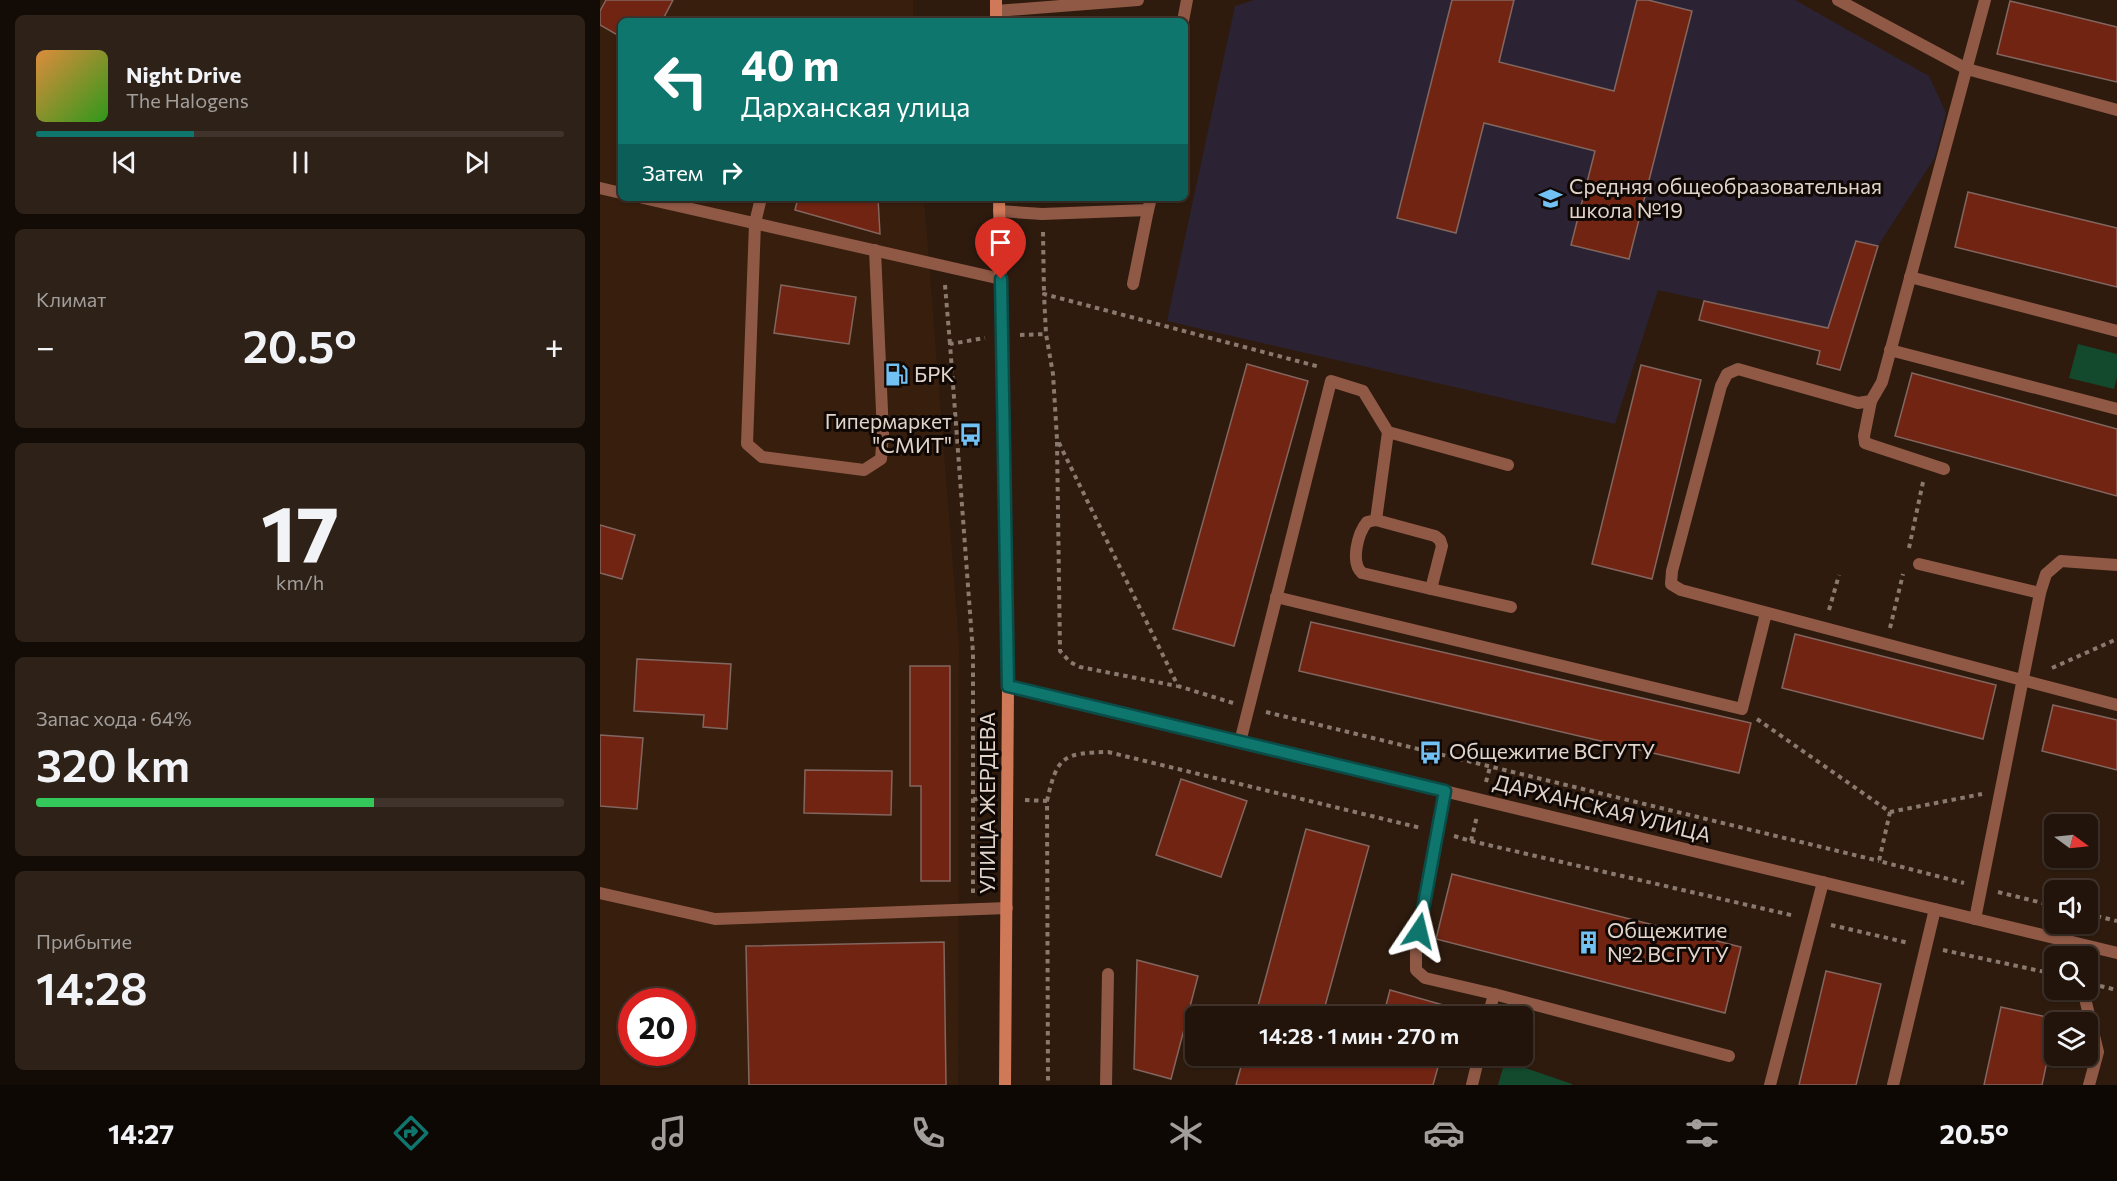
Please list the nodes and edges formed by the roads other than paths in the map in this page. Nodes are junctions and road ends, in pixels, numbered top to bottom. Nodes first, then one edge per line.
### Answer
1 (1138, 0) edge
2 (1186, 0) edge
3 (1838, 0) edge
4 (1985, 0) edge
5 (996, 11) edge
6 (1183, 18) edge
7 (1967, 69) junction
8 (2117, 110) edge
9 (600, 188) edge
10 (618, 192) edge
11 (656, 201) edge
12 (760, 201) edge
13 (999, 201) edge
14 (1150, 204) edge
15 (999, 211) junction
16 (756, 224) junction
17 (875, 250) junction
18 (1910, 277) junction
19 (1001, 279) junction
20 (1132, 284) dead end
21 (2117, 331) edge
22 (1890, 350) junction
23 (1871, 401) junction
24 (2117, 409) edge
25 (1388, 432) junction
26 (1509, 465) dead end
27 (1944, 469) dead end
28 (1376, 520) junction
29 (1912, 563) road end
30 (2117, 565) edge
31 (1431, 589) junction
32 (2040, 593) junction
33 (1276, 597) junction
34 (1511, 607) dead end
35 (1766, 613) junction
36 (2024, 681) junction
37 (1008, 686) junction
38 (2117, 705) edge
39 (1240, 741) junction
40 (1445, 791) junction
41 (1823, 882) junction
42 (600, 893) edge
43 (1006, 908) junction
44 (1935, 909) junction
45 (1975, 919) junction
46 (2071, 942) junction
47 (2072, 946) edge
48 (2117, 953) edge
49 (1108, 974) dead end
50 (1494, 994) junction
51 (2085, 1000) edge
52 (1491, 1006) edge
53 (1729, 1056) dead end
54 (1477, 1066) edge
55 (1005, 1085) edge
56 (1106, 1085) edge
57 (1472, 1085) edge
58 (1770, 1085) edge
59 (1893, 1085) edge
60 (2089, 1085) edge

1 - 5 street
2 - 6 street
3 - 7 street
4 - 7 street
7 - 8 street
7 - 18 street
9 - 10 street
11 - 16 street
12 - 16 street
13 - 15 main road, УЛИЦА ЖЕРДЕВА
14 - 15 street
14 - 20 street
15 - 19 main road, УЛИЦА ЖЕРДЕВА
16 - 17 street
16 - 17 street
17 - 19 street
18 - 21 street
18 - 22 street
19 - 37 main road, УЛИЦА ЖЕРДЕВА
22 - 23 street
22 - 24 street
23 - 27 street
23 - 35 street
25 - 26 street
25 - 28 street
25 - 33 street
28 - 31 street
28 - 31 street
29 - 32 street
30 - 32 street
31 - 34 street
32 - 36 street
33 - 35 street
33 - 39 street
35 - 36 street
36 - 38 street
36 - 45 street
37 - 39 street, ДАРХАНСКАЯ УЛИЦА
37 - 43 main road, УЛИЦА ЖЕРДЕВА
39 - 40 street, ДАРХАНСКАЯ УЛИЦА
40 - 41 street, ДАРХАНСКАЯ УЛИЦА
40 - 50 street
41 - 44 street, ДАРХАНСКАЯ УЛИЦА
41 - 58 street
42 - 43 street
43 - 55 main road, УЛИЦА ЖЕРДЕВА
44 - 45 street, ДАРХАНСКАЯ УЛИЦА
44 - 59 street
45 - 46 street, ДАРХАНСКАЯ УЛИЦА
46 - 47 street
46 - 48 street, ДАРХАНСКАЯ УЛИЦА
49 - 56 street
50 - 52 street
50 - 53 street
51 - 60 street
54 - 57 street

